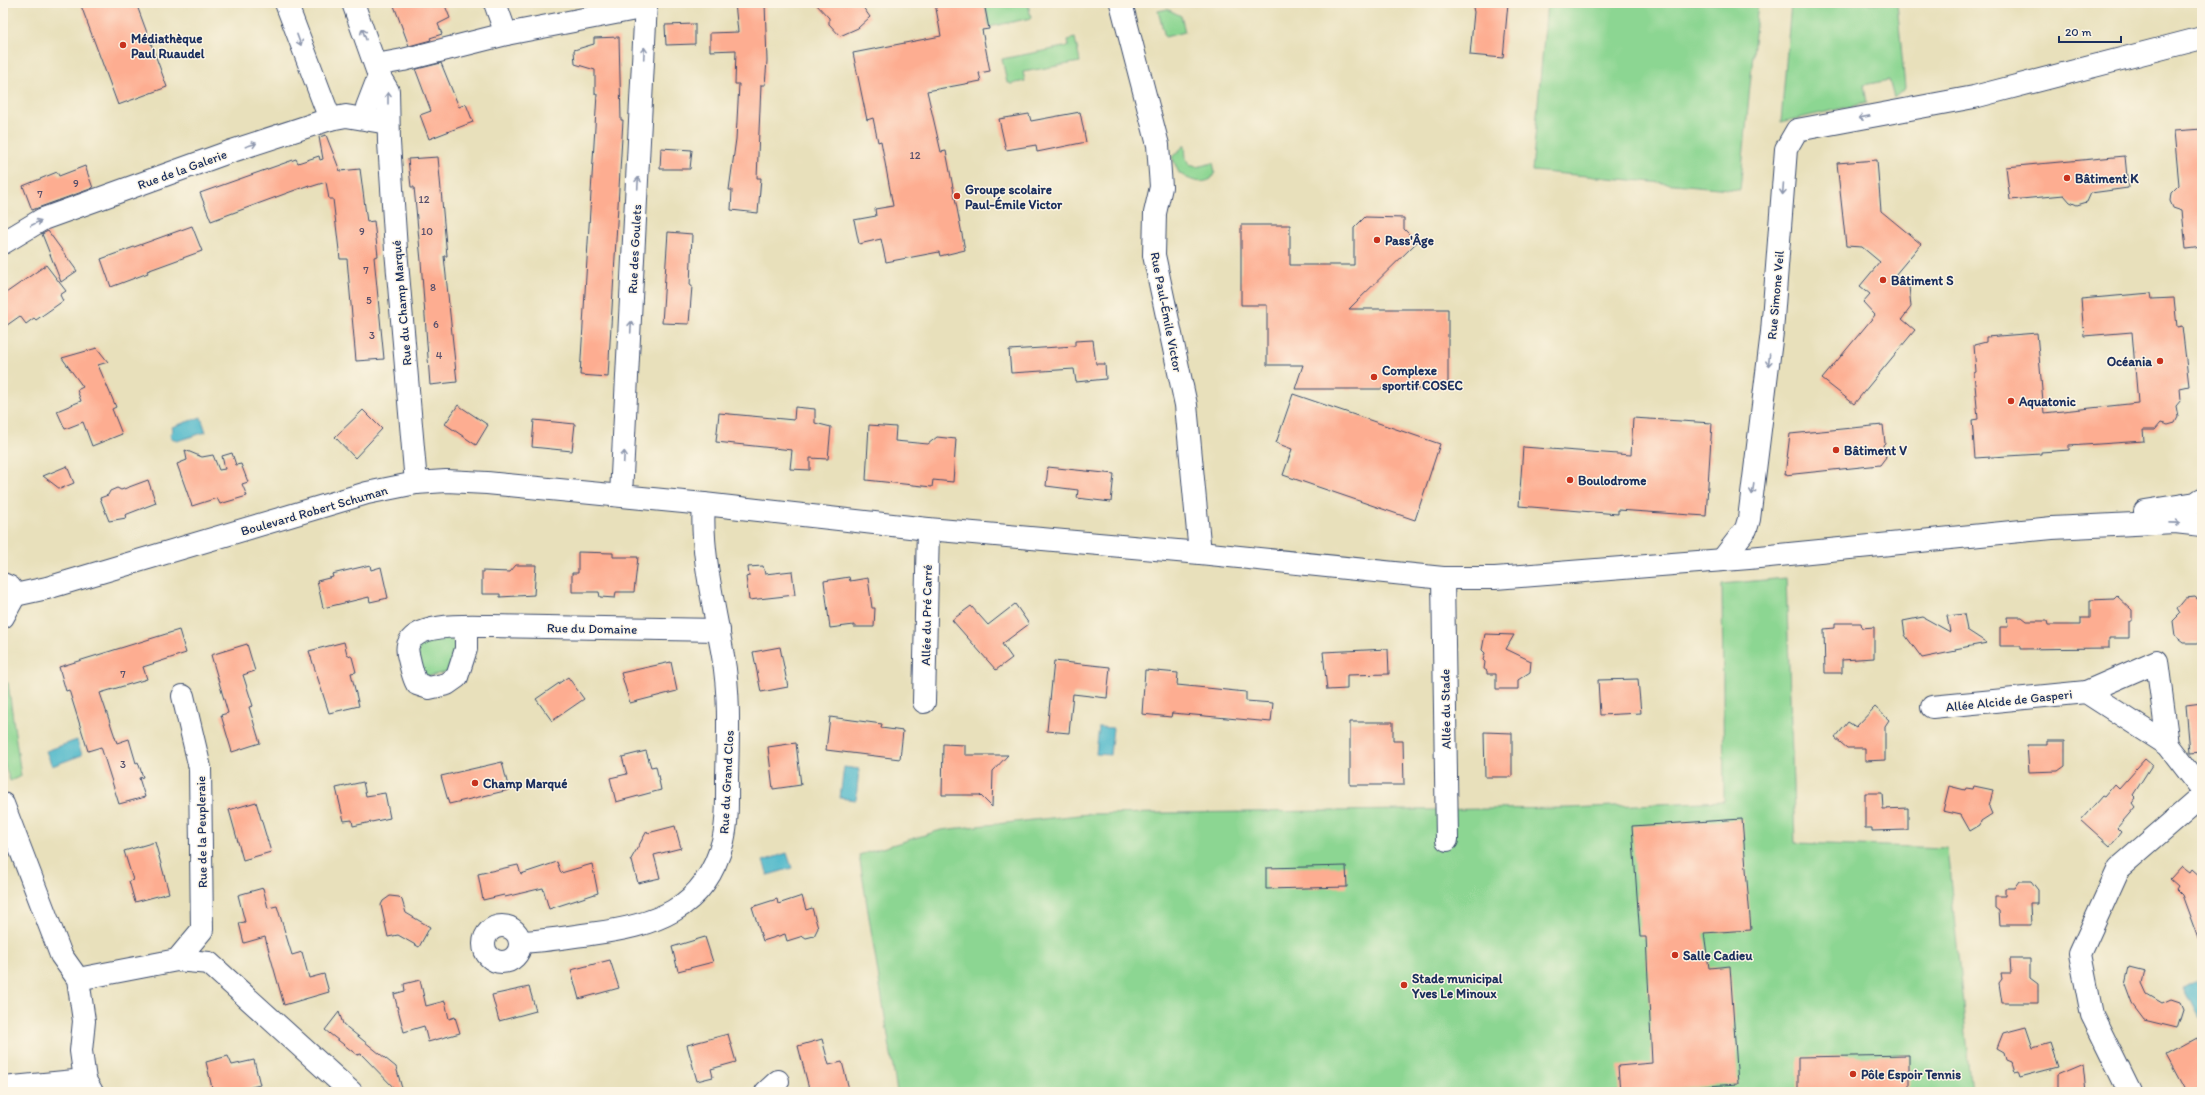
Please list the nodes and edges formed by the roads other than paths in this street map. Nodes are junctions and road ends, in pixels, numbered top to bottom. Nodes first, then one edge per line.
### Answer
1 (286, 3) edge
2 (353, 3) edge
3 (495, 3) edge
4 (1121, 3) edge
5 (646, 5) edge
6 (506, 34) junction
7 (2202, 38) edge
8 (377, 70) junction
9 (330, 118) junction
10 (366, 118) junction
11 (388, 123) junction
12 (3, 243) edge
13 (416, 483) junction
14 (621, 495) junction
15 (2202, 499) edge
16 (704, 504) junction
17 (2202, 525) edge
18 (2052, 528) junction
19 (928, 529) junction
20 (1200, 553) junction
21 (1722, 560) junction
22 (1443, 578) junction
23 (9, 590) edge
24 (3, 617) edge
25 (466, 626) dead end
26 (719, 630) junction
27 (2086, 692) junction
28 (183, 696) dead end
29 (924, 702) dead end
30 (1932, 707) dead end
31 (2168, 745) junction
32 (2202, 789) edge
33 (2202, 796) edge
34 (3, 804) edge
35 (1447, 840) dead end
36 (521, 942) dead end
37 (177, 960) junction
38 (78, 979) junction
39 (89, 1086) edge
40 (3, 1088) edge
41 (351, 1092) edge
42 (2130, 1092) edge

1 -> 9 street
8 -> 2 street, Rue du Champ Marqué
3 - 6 street
4 - 20 street, Rue Paul-Émile Victor
5 - 6 street
14 -> 5 street, Rue des Goulets
6 - 8 street
7 -> 21 street, Rue Simone Veil
8 - 10 street
11 -> 8 street, Rue du Champ Marqué
9 - 10 street, Rue de la Galerie
12 -> 9 street, Rue de la Galerie
10 - 11 street
11 - 13 street, Rue du Champ Marqué
13 - 14 street, Boulevard Robert Schuman
13 - 23 street, Boulevard Robert Schuman
14 - 16 street, Boulevard Robert Schuman
15 - 18 street
16 - 19 street, Boulevard Robert Schuman
16 - 26 street, Rue du Grand Clos
18 -> 17 street
18 - 21 street, Boulevard Robert Schuman
19 - 20 street, Boulevard Robert Schuman
19 - 29 street, Allée du Pré Carré
20 - 22 street, Boulevard Robert Schuman
21 - 22 street, Boulevard Robert Schuman
22 - 35 street, Allée du Stade
23 - 24 street
25 - 26 street, Rue du Domaine
26 - 36 street, Rue du Grand Clos
27 - 30 street, Allée Alcide de Gasperi
27 - 31 street, Allée Alcide de Gasperi
27 - 31 street, Allée Alcide de Gasperi
28 - 37 street, Rue de la Peupleraie
31 - 32 street, Allée Alcide de Gasperi
33 - 42 street
34 - 38 street
37 - 38 street
37 - 41 street
38 - 39 street
39 - 40 street

